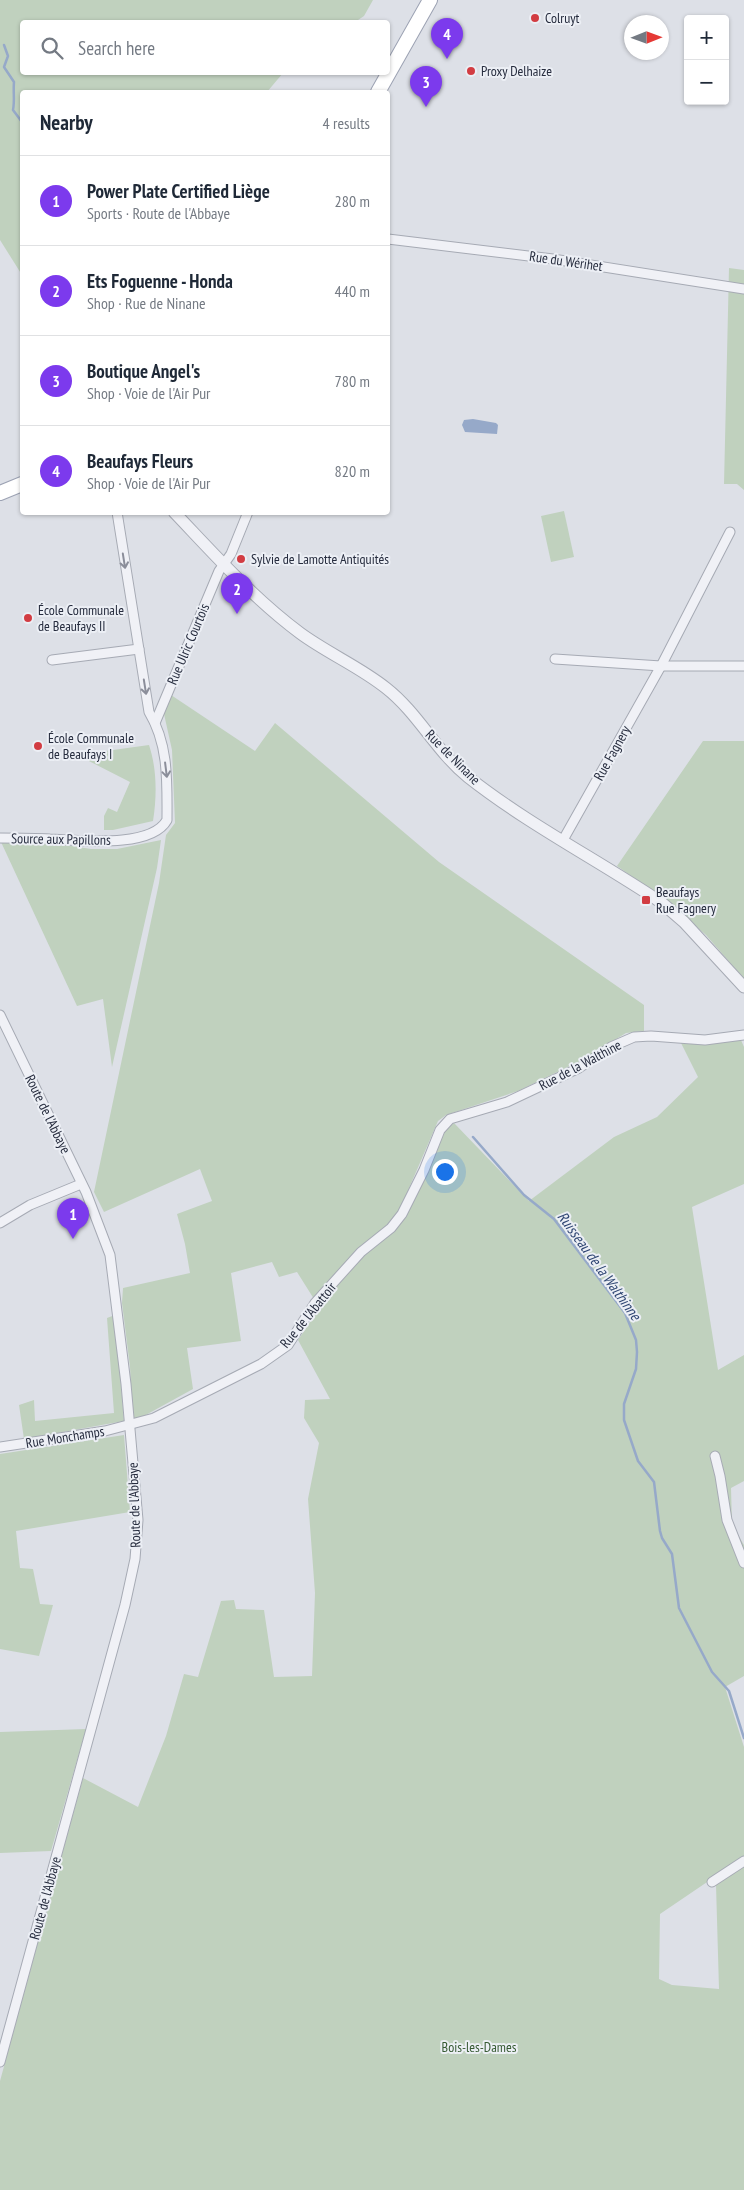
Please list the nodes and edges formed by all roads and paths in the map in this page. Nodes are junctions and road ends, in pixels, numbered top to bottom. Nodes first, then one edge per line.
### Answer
1 (430, 0) edge
2 (390, 71) edge
3 (388, 75) edge
4 (379, 90) edge
5 (390, 239) edge
6 (744, 289) edge
7 (20, 485) edge
8 (0, 493) edge
9 (117, 515) edge
10 (177, 515) edge
11 (247, 515) edge
12 (730, 532) dead end
13 (223, 563) junction
14 (139, 649) junction
15 (556, 659) dead end
16 (52, 660) dead end
17 (660, 666) junction
18 (744, 666) edge
19 (155, 723) junction
20 (0, 838) edge
21 (563, 840) junction
22 (744, 987) edge
23 (0, 1015) edge
24 (744, 1036) edge
25 (450, 1119) joint
26 (81, 1184) junction
27 (0, 1223) edge
28 (129, 1426) junction
29 (0, 1447) edge
30 (715, 1456) dead end
31 (744, 1562) edge
32 (744, 1860) edge
33 (712, 1882) dead end
34 (0, 2062) edge

1 - 2 main road
3 - 4 main road
5 - 6 street, Rue du Wérihet
7 - 8 main road
9 -> 14 street, Source aux Papillons
10 - 13 street, Rue de Ninane
11 - 13 street, Rue Ulric Courtois
12 - 17 street, Rue Fagnery
13 - 19 street, Rue Ulric Courtois
13 - 21 street, Rue de Ninane
14 - 16 street
14 -> 19 street, Source aux Papillons
15 - 17 street
17 - 18 street
17 - 21 street, Rue Fagnery
19 -> 20 street, Source aux Papillons
21 - 22 street, Rue de Ninane
23 - 26 street, Route de l'Abbaye
24 - 25 street, Rue de la Walthine
25 - 28 street, Rue de l'Abattoir
26 - 27 street
26 - 28 street, Route de l'Abbaye
28 - 29 street, Rue Monchamps
28 - 34 street, Route de l'Abbaye
30 - 31 street
32 - 33 street

